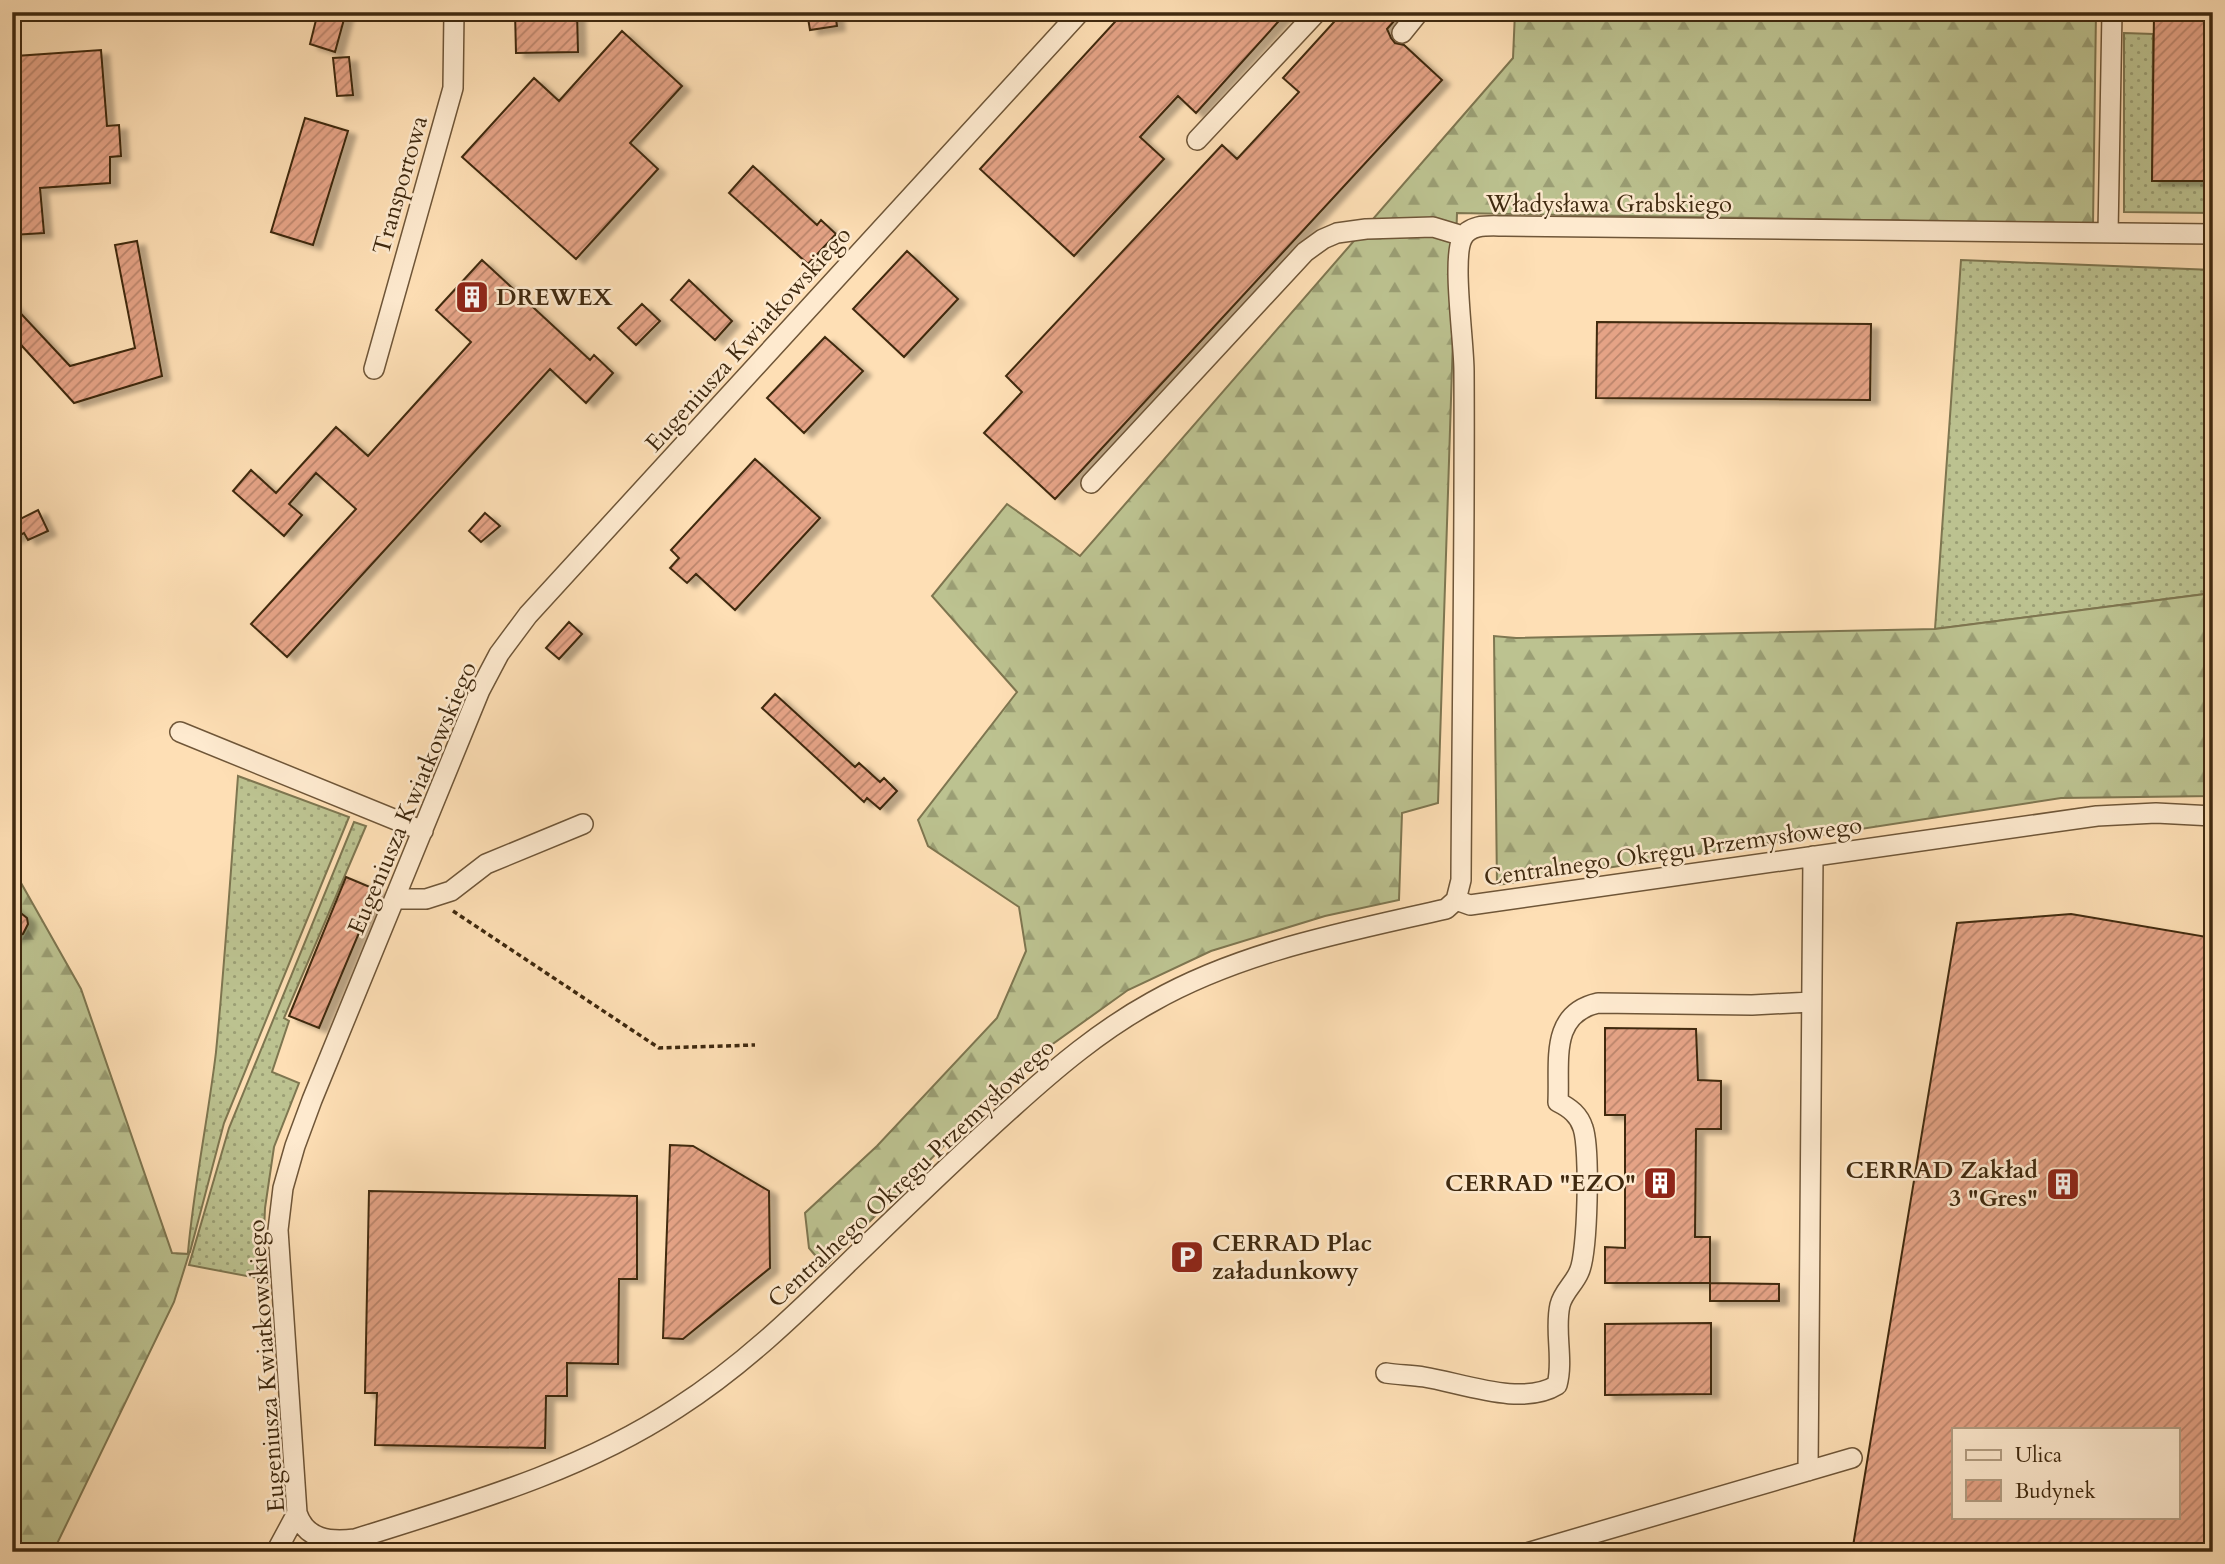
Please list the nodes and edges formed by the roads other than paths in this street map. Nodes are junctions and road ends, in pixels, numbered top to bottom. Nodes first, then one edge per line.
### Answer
1 (454, 12) edge
2 (1080, 12) edge
3 (1317, 12) edge
4 (1419, 12) edge
5 (2112, 12) edge
6 (1402, 33) dead end
7 (1197, 140) dead end
8 (2108, 233) junction
9 (2213, 234) edge
10 (1463, 236) junction
11 (374, 369) dead end
12 (1091, 483) dead end
13 (180, 732) dead end
14 (2213, 816) edge
15 (583, 824) dead end
16 (423, 831) junction
17 (1813, 856) junction
18 (396, 899) junction
19 (1456, 900) junction
20 (1811, 1002) junction
21 (1386, 1374) dead end
22 (1852, 1458) dead end
23 (1808, 1471) junction
24 (297, 1513) junction
25 (323, 1547) edge
26 (276, 1552) edge
27 (1530, 1552) edge

1 - 11 street, Transportowa
2 - 16 street, Eugeniusza Kwiatkowskiego
3 - 7 street
4 - 6 street
5 - 8 street
8 - 9 street, Władysława Grabskiego
8 - 10 street, Władysława Grabskiego
10 - 12 street
10 - 19 street, Władysława Grabskiego
13 - 16 street
14 - 17 street, Centralnego Okręgu Przemysłowego
15 - 18 street
16 - 18 street, Eugeniusza Kwiatkowskiego
17 - 19 street, Centralnego Okręgu Przemysłowego
17 - 20 street
18 - 24 street, Eugeniusza Kwiatkowskiego
19 - 25 street, Centralnego Okręgu Przemysłowego
20 - 21 street
20 - 23 street
22 - 23 street
23 - 27 street
24 - 25 street, Eugeniusza Kwiatkowskiego
24 - 26 street

